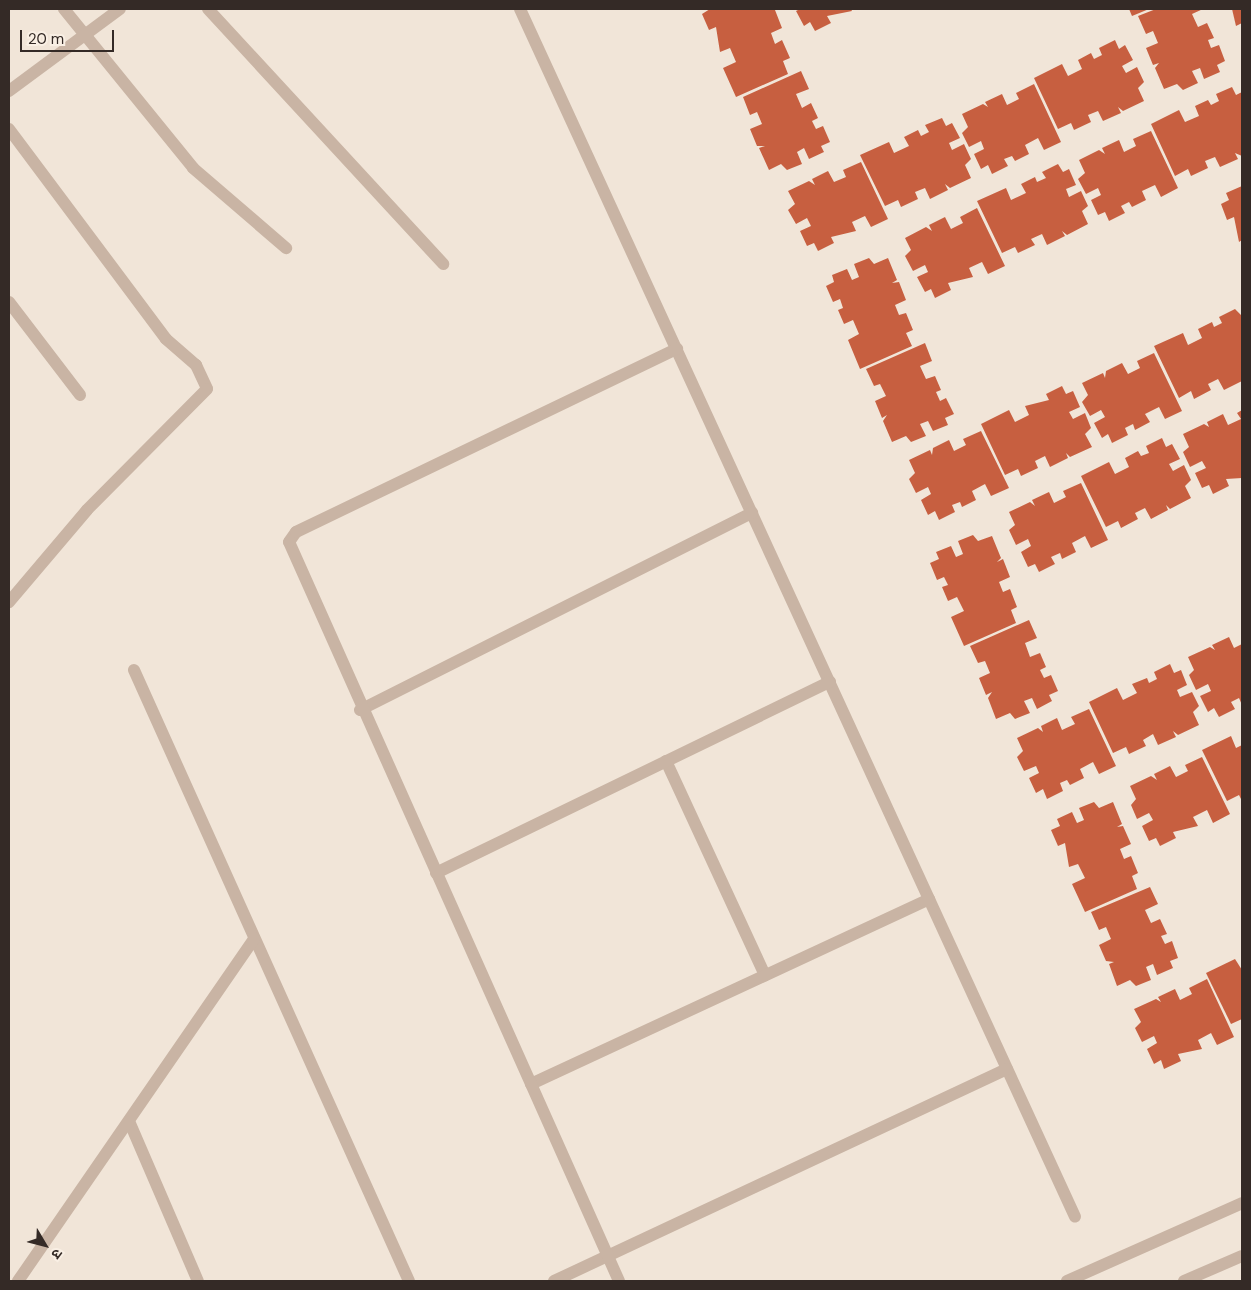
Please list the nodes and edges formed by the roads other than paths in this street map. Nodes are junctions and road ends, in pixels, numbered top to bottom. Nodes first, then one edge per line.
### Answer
1 (64, 9) edge
2 (120, 9) edge
3 (208, 9) edge
4 (520, 9) edge
5 (84, 35) junction
6 (9, 90) edge
7 (9, 129) edge
8 (286, 248) dead end
9 (443, 264) dead end
10 (9, 302) edge
11 (677, 349) junction
12 (80, 395) dead end
13 (752, 513) junction
14 (9, 602) edge
15 (134, 670) dead end
16 (830, 682) junction
17 (360, 710) junction
18 (666, 761) junction
19 (436, 873) junction
20 (929, 899) junction
21 (254, 939) junction
22 (765, 975) junction
23 (1007, 1069) junction
24 (531, 1084) junction
25 (129, 1122) junction
26 (1242, 1204) edge
27 (1075, 1217) dead end
28 (1242, 1256) edge
29 (608, 1257) junction
30 (18, 1281) edge
31 (198, 1281) edge
32 (409, 1281) edge
33 (554, 1281) edge
34 (619, 1281) edge
35 (1067, 1281) edge
36 (1184, 1281) edge

1 - 5 street
2 - 5 street
3 - 9 street
4 - 11 street
5 - 6 street
5 - 8 street
7 - 14 street
10 - 12 street
11 - 13 street
11 - 17 street
13 - 16 street
13 - 17 street
15 - 21 street
16 - 18 street
16 - 20 street
17 - 19 street
18 - 19 street
18 - 22 street
19 - 24 street
20 - 22 street
20 - 23 street
21 - 25 street
21 - 32 street
22 - 24 street
23 - 27 street
23 - 29 street
24 - 29 street
25 - 30 street
25 - 31 street
26 - 35 street
28 - 36 street
29 - 33 street
29 - 34 street

